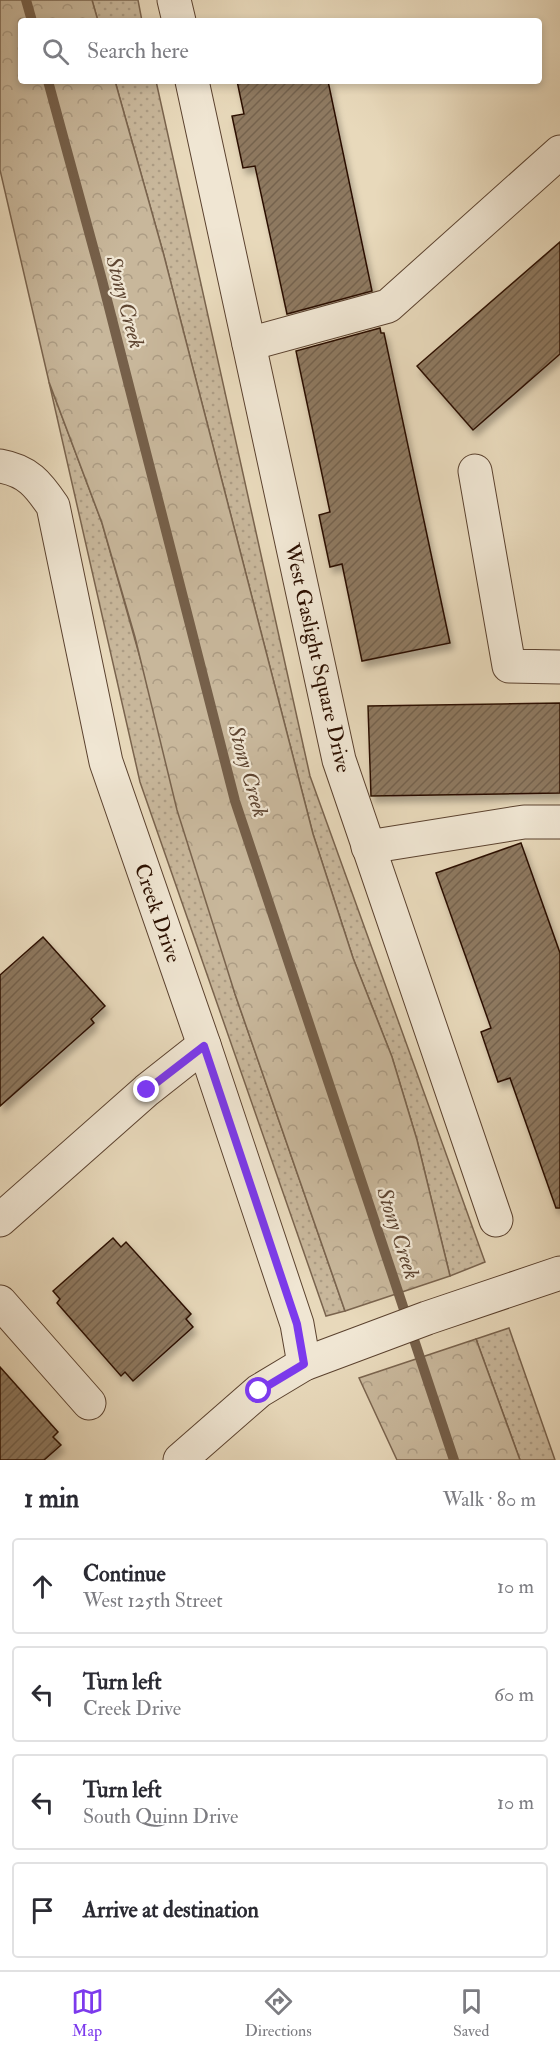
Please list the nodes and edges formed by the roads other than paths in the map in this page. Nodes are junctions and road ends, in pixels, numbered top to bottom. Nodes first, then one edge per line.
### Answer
1 (174, 0) edge
2 (178, 18) edge
3 (193, 84) edge
4 (560, 152) edge
5 (249, 344) junction
6 (8, 467) edge
7 (475, 471) dead end
8 (560, 667) edge
9 (560, 822) edge
10 (368, 847) junction
11 (204, 1046) junction
12 (0, 1220) edge
13 (496, 1220) dead end
14 (560, 1273) edge
15 (0, 1302) edge
16 (304, 1364) junction
17 (88, 1403) dead end
18 (180, 1460) edge

1 - 2 street
3 - 5 street, West Gaslight Square Drive
4 - 5 street
5 - 10 street, West Gaslight Square Drive
6 - 11 street, Creek Drive
7 - 8 street
9 - 10 street
10 - 13 street, West Gaslight Square Drive
11 - 12 street
11 - 16 street, Creek Drive
14 - 16 street
15 - 17 street
16 - 18 street

